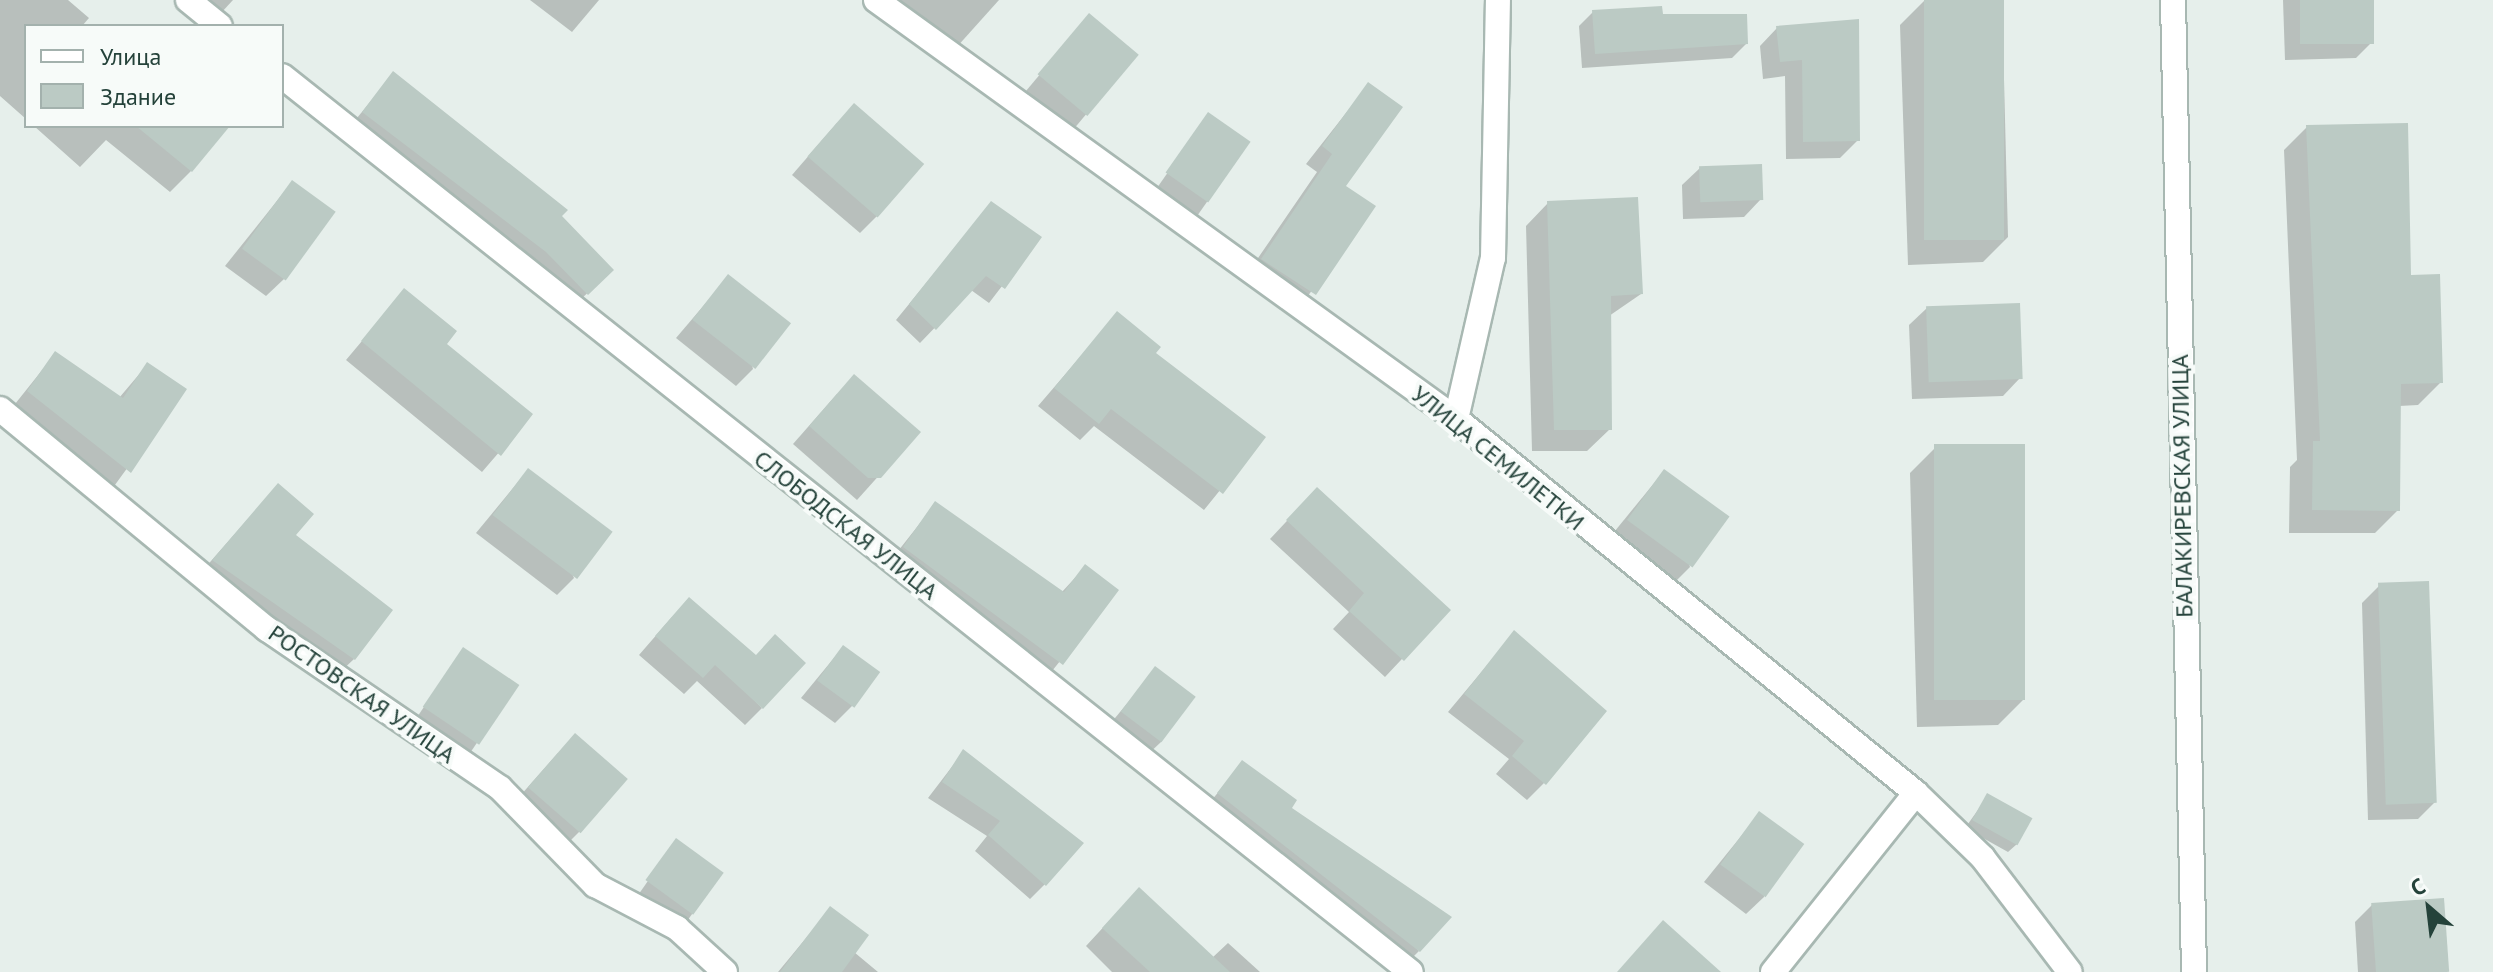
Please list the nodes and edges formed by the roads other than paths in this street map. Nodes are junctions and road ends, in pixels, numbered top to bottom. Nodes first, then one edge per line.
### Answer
1 (188, 0) edge
2 (876, 0) edge
3 (1498, 0) edge
4 (2173, 0) edge
5 (218, 24) edge
6 (284, 78) edge
7 (0, 409) edge
8 (1456, 419) junction
9 (1916, 793) junction
10 (725, 972) edge
11 (1411, 972) edge
12 (1773, 972) edge
13 (2070, 972) edge
14 (2194, 972) edge

1 - 5 street
2 - 8 street, УЛИЦА СЕМИЛЕТКИ
3 - 8 street
4 - 14 street, БАЛАКИРЕВСКАЯ УЛИЦА
6 - 11 street, СЛОБОДСКАЯ УЛИЦА
7 - 10 street, РОСТОВСКАЯ УЛИЦА
8 - 9 street, УЛИЦА СЕМИЛЕТКИ
9 - 12 street
9 - 13 street, УЛИЦА СЕМИЛЕТКИ

